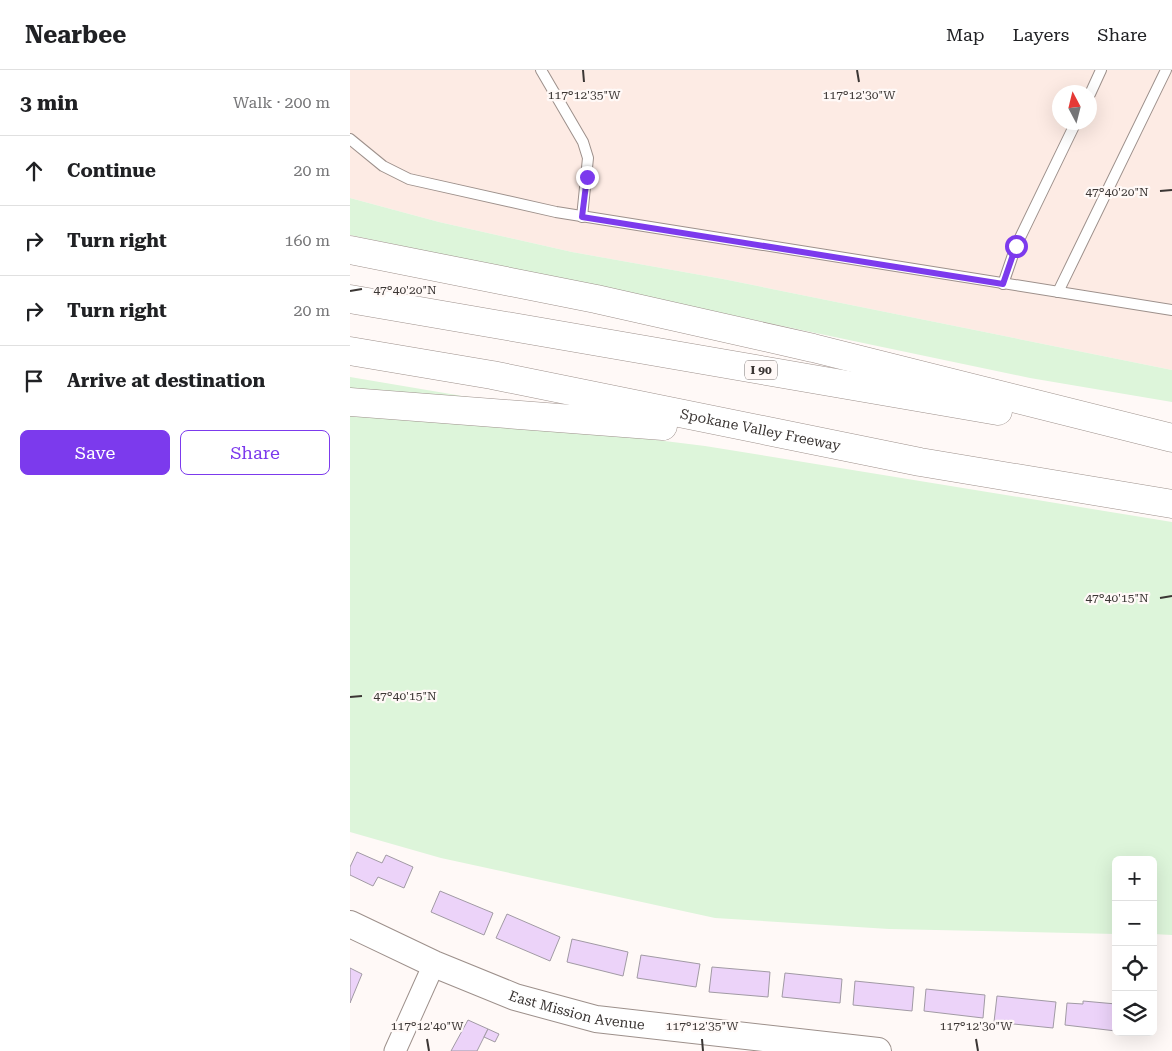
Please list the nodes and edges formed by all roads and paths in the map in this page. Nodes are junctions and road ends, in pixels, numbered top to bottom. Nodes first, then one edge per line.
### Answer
1 (541, 70) edge
2 (1101, 70) edge
3 (1166, 70) edge
4 (1094, 85) edge
5 (1072, 130) edge
6 (350, 139) edge
7 (582, 217) junction
8 (350, 250) edge
9 (1003, 284) junction
10 (1058, 292) junction
11 (350, 299) edge
12 (1172, 310) edge
13 (350, 351) edge
14 (350, 402) edge
15 (1172, 440) edge
16 (920, 462) junction
17 (1172, 504) edge
18 (350, 924) edge
19 (434, 964) junction
20 (395, 1051) edge
21 (878, 1051) edge

1 - 7 lane
2 - 4 lane
3 - 10 lane
5 - 9 lane
6 - 7 lane
7 - 9 lane
8 - 15 highway
9 - 10 lane
10 - 12 lane
11 - 15 highway, I 90
13 - 16 highway, Spokane Valley Freeway
14 - 16 highway
16 - 17 highway, Spokane Valley Freeway
18 - 19 street, East Mission Avenue
19 - 20 street
19 - 21 street, East Mission Avenue

